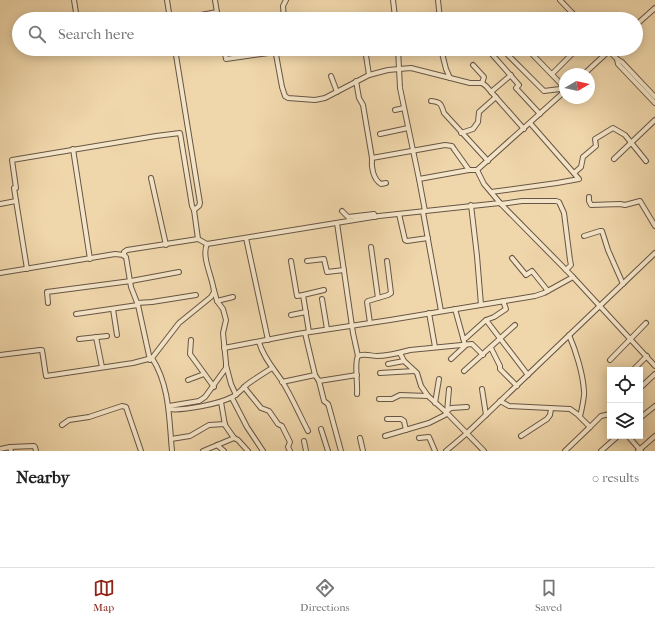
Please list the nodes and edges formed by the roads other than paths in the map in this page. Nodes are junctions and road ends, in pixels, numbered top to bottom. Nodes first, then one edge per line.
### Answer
1 (74, 0) edge
2 (167, 0) edge
3 (215, 0) edge
4 (286, 0) edge
5 (393, 0) edge
6 (438, 0) edge
7 (560, 0) edge
8 (655, 8) edge
9 (76, 12) edge
10 (169, 12) edge
11 (216, 12) edge
12 (283, 12) edge
13 (395, 12) edge
14 (439, 12) edge
15 (572, 12) edge
16 (643, 19) edge
17 (176, 56) edge
18 (225, 56) edge
19 (248, 56) edge
20 (277, 56) edge
21 (366, 56) edge
22 (398, 56) edge
23 (443, 56) edge
24 (494, 56) edge
25 (509, 56) edge
26 (534, 56) edge
27 (570, 56) edge
28 (603, 56) edge
29 (614, 56) edge
30 (616, 59) junction
31 (473, 65) dead end
32 (590, 68) edge
33 (398, 69) junction
34 (552, 74) junction
35 (369, 75) junction
36 (511, 75) junction
37 (331, 76) dead end
38 (450, 78) junction
39 (356, 81) junction
40 (482, 83) junction
41 (559, 83) edge
42 (559, 89) edge
43 (337, 92) junction
44 (491, 92) junction
45 (559, 96) edge
46 (496, 97) junction
47 (655, 97) edge
48 (431, 101) dead end
49 (655, 103) edge
50 (404, 108) junction
51 (395, 110) dead end
52 (540, 114) junction
53 (655, 120) edge
54 (530, 124) junction
55 (408, 128) junction
56 (524, 129) junction
57 (461, 133) junction
58 (380, 134) dead end
59 (631, 142) junction
60 (73, 149) junction
61 (413, 151) junction
62 (372, 158) junction
63 (614, 159) dead end
64 (488, 161) junction
65 (646, 161) dead end
66 (469, 170) junction
67 (477, 170) junction
68 (574, 173) junction
69 (151, 178) dead end
70 (419, 178) junction
71 (386, 183) dead end
72 (491, 192) junction
73 (589, 197) dead end
74 (16, 201) junction
75 (500, 203) junction
76 (0, 204) edge
77 (470, 205) junction
78 (196, 208) junction
79 (342, 210) dead end
80 (424, 211) junction
81 (400, 214) junction
82 (375, 217) junction
83 (337, 223) junction
84 (655, 226) edge
85 (584, 236) dead end
86 (246, 238) junction
87 (428, 238) junction
88 (198, 239) junction
89 (166, 244) junction
90 (207, 244) junction
91 (371, 247) dead end
92 (655, 253) edge
93 (124, 256) junction
94 (90, 258) junction
95 (512, 258) dead end
96 (291, 261) dead end
97 (307, 261) dead end
98 (387, 261) dead end
99 (27, 269) junction
100 (344, 270) junction
101 (566, 270) junction
102 (179, 272) dead end
103 (0, 273) edge
104 (573, 277) junction
105 (131, 280) junction
106 (623, 284) junction
107 (324, 290) dead end
108 (548, 291) junction
109 (196, 295) dead end
110 (303, 295) junction
111 (233, 297) dead end
112 (378, 298) junction
113 (322, 299) dead end
114 (217, 301) junction
115 (503, 301) junction
116 (48, 303) dead end
117 (138, 304) junction
118 (482, 305) junction
119 (600, 307) junction
120 (113, 309) junction
121 (455, 309) junction
122 (441, 311) junction
123 (306, 312) junction
124 (429, 313) junction
125 (76, 314) dead end
126 (291, 315) dead end
127 (486, 320) junction
128 (370, 323) junction
129 (646, 323) dead end
130 (515, 325) dead end
131 (353, 326) junction
132 (327, 329) junction
133 (307, 332) junction
134 (117, 335) dead end
135 (569, 335) junction
136 (107, 336) dead end
137 (96, 337) junction
138 (463, 338) junction
139 (501, 338) junction
140 (630, 338) junction
141 (79, 339) dead end
142 (191, 340) dead end
143 (268, 340) junction
144 (259, 342) junction
145 (466, 344) junction
146 (435, 347) junction
147 (224, 348) junction
148 (491, 348) junction
149 (400, 353) junction
150 (0, 355) edge
151 (483, 355) junction
152 (358, 356) junction
153 (647, 356) junction
154 (151, 359) junction
155 (451, 359) dead end
156 (610, 360) dead end
157 (404, 361) junction
158 (388, 364) dead end
159 (226, 365) junction
160 (655, 366) edge
161 (102, 367) junction
162 (636, 367) edge
163 (272, 368) junction
164 (414, 371) junction
165 (464, 371) dead end
166 (380, 373) dead end
167 (204, 374) junction
168 (655, 374) edge
169 (315, 375) junction
170 (357, 375) junction
171 (528, 375) junction
172 (439, 379) dead end
173 (188, 380) dead end
174 (319, 381) junction
175 (282, 382) junction
176 (643, 385) edge
177 (516, 386) junction
178 (214, 387) junction
179 (244, 387) junction
180 (449, 389) dead end
181 (482, 389) dead end
182 (357, 394) dead end
183 (234, 396) junction
184 (428, 396) junction
185 (379, 399) dead end
186 (500, 401) junction
187 (220, 402) junction
188 (436, 403) junction
189 (655, 406) edge
190 (169, 407) junction
191 (467, 408) dead end
192 (551, 409) junction
193 (446, 413) junction
194 (486, 415) junction
195 (607, 415) edge
196 (580, 416) junction
197 (643, 416) edge
198 (386, 419) dead end
199 (225, 424) junction
200 (62, 425) dead end
201 (590, 426) junction
202 (321, 429) dead end
203 (406, 430) junction
204 (308, 431) dead end
205 (466, 434) junction
206 (385, 436) dead end
207 (521, 436) dead end
208 (655, 436) edge
209 (234, 438) junction
210 (360, 438) dead end
211 (418, 438) dead end
212 (171, 439) junction
213 (615, 439) edge
214 (631, 439) edge
215 (304, 441) dead end
216 (218, 445) junction
217 (0, 449) edge
218 (10, 449) edge
219 (640, 450) edge
220 (36, 451) edge
221 (141, 451) edge
222 (172, 451) edge
223 (203, 451) edge
224 (224, 451) edge
225 (248, 451) edge
226 (263, 451) edge
227 (290, 451) edge
228 (306, 451) edge
229 (328, 451) edge
230 (341, 451) edge
231 (363, 451) edge
232 (435, 451) edge
233 (446, 451) edge
234 (484, 451) edge
235 (566, 451) edge
236 (601, 451) edge

1 - 9 street
2 - 10 street
3 - 11 street
4 - 12 street
5 - 13 street
6 - 14 street
7 - 15 street
8 - 16 street
17 - 78 street
18 - 19 street
20 - 43 street
21 - 35 street
22 - 33 street
23 - 38 street
24 - 36 street
25 - 42 street
26 - 34 street
27 - 34 street
28 - 32 street
29 - 30 street
30 - 47 street
30 - 49 street
31 - 40 street
33 - 35 street
33 - 38 street
33 - 50 street
34 - 41 street
35 - 39 street
36 - 44 street
36 - 52 street
37 - 43 street
38 - 40 street
39 - 43 street
39 - 62 street
40 - 44 street
44 - 46 street
45 - 52 street
46 - 56 street
46 - 57 street
48 - 57 street
50 - 51 street
50 - 55 street
52 - 54 street
53 - 59 street
54 - 56 street
54 - 68 street
55 - 58 street
55 - 61 street
56 - 64 street
57 - 64 street
59 - 63 street
59 - 65 street
59 - 68 street
60 - 74 street
60 - 78 street
60 - 94 street
61 - 62 street
61 - 66 street
61 - 70 street
62 - 71 street
64 - 67 street
66 - 67 street
66 - 70 street
67 - 72 street
68 - 72 street
69 - 89 street
70 - 80 street
72 - 75 street
73 - 84 street
74 - 76 street
74 - 99 street
75 - 77 street
75 - 101 street
75 - 101 street
77 - 80 street
77 - 118 street
78 - 88 street
79 - 82 street
80 - 81 street
80 - 87 street
81 - 82 street
81 - 87 street
82 - 83 street
83 - 86 street
83 - 100 street
85 - 106 street
86 - 90 street
86 - 143 street
87 - 122 street
88 - 89 street
88 - 90 street
89 - 93 street
90 - 114 street
90 - 154 street
91 - 112 street
92 - 106 street
93 - 94 street
93 - 105 street
94 - 99 street
95 - 108 street
96 - 110 street
97 - 100 street
98 - 112 street
99 - 103 street
100 - 131 street
101 - 104 street
102 - 105 street
104 - 108 street
104 - 119 street
105 - 116 street
105 - 117 street
106 - 119 street
107 - 110 street
108 - 115 street
109 - 117 street
110 - 123 street
111 - 114 street
112 - 128 street
113 - 132 street
114 - 147 street
115 - 118 street
115 - 127 street
117 - 120 street
117 - 154 street
118 - 121 street
119 - 135 street
119 - 140 street
120 - 125 street
120 - 134 street
121 - 122 street
121 - 138 street
122 - 124 street
123 - 126 street
123 - 133 street
124 - 128 street
124 - 146 street
127 - 138 street
127 - 139 street
128 - 131 street
129 - 140 street
130 - 139 street
131 - 132 street
131 - 152 street
132 - 133 street
133 - 143 street
133 - 169 street
135 - 171 street
135 - 196 street
136 - 137 street
137 - 141 street
137 - 161 street
138 - 145 street
139 - 148 street
139 - 171 street
140 - 153 street
140 - 156 street
142 - 167 street
143 - 144 street
144 - 147 street
144 - 163 street
145 - 146 street
145 - 151 street
145 - 155 street
146 - 149 street
147 - 159 street
148 - 151 street
148 - 177 street
149 - 152 street
149 - 157 street
150 - 161 street
151 - 165 street
152 - 170 street
153 - 160 street
153 - 162 street
154 - 161 street
154 - 190 street
157 - 158 street
157 - 164 street
159 - 178 street
159 - 183 street
163 - 175 street
163 - 179 street
164 - 166 street
164 - 184 street
167 - 173 street
167 - 178 street
168 - 176 street
169 - 174 street
169 - 175 street
170 - 174 street
170 - 182 street
171 - 177 street
172 - 188 street
174 - 230 street
175 - 204 street
177 - 186 street
178 - 190 street
179 - 183 street
179 - 227 street
180 - 193 street
181 - 194 street
183 - 187 street
183 - 226 street
184 - 185 street
184 - 188 street
186 - 192 street
186 - 194 street
187 - 190 street
187 - 199 street
188 - 193 street
189 - 197 street
190 - 212 street
191 - 193 street
192 - 196 street
192 - 207 street
193 - 203 street
193 - 205 street
194 - 205 street
195 - 201 street
196 - 201 street
198 - 203 street
199 - 209 street
199 - 212 street
200 - 221 street
201 - 235 street
202 - 229 street
203 - 206 street
205 - 233 street
205 - 234 street
208 - 219 street
209 - 216 street
209 - 225 street
210 - 231 street
211 - 232 street
212 - 222 street
213 - 236 street
214 - 219 street
215 - 228 street
216 - 223 street
216 - 224 street
217 - 218 street
218 - 220 street

